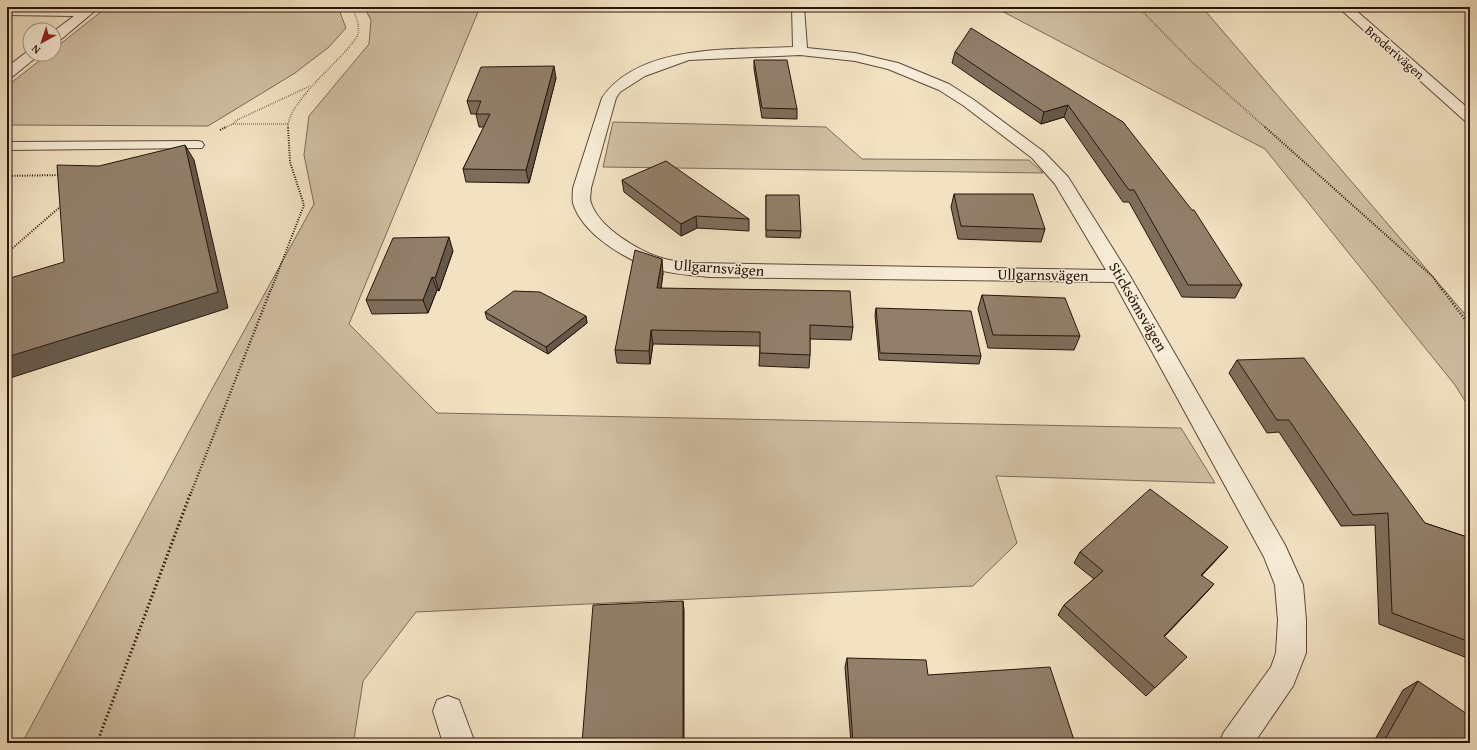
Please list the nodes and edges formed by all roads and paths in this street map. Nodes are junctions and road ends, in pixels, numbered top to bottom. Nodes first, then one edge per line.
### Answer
1 (352, 7) edge
2 (798, 7) edge
3 (1138, 7) edge
4 (1344, 7) edge
5 (90, 9) edge
6 (7, 11) edge
7 (62, 32) edge
8 (800, 51) junction
9 (23, 62) edge
10 (7, 74) edge
11 (310, 86) junction
12 (1446, 97) junction
13 (1470, 97) edge
14 (1470, 118) edge
15 (233, 124) junction
16 (288, 124) junction
17 (198, 145) joint
18 (7, 146) edge
19 (68, 175) edge
20 (7, 176) edge
21 (66, 202) edge
22 (7, 253) edge
23 (1120, 276) junction
24 (1470, 326) edge
25 (448, 711) dead end
26 (97, 743) edge
27 (460, 743) edge
28 (1235, 743) edge

1 - 11 path
2 - 8 street
3 - 24 path
4 - 12 street, Broderivägen
5 - 6 street
5 - 7 street
8 - 23 street, Sticksömsvägen
8 - 23 street, Ullgarnsvägen
9 - 10 street
11 - 15 path
11 - 16 path
12 - 13 street
12 - 14 street, Broderivägen
15 - 16 path
15 - 17 path
16 - 26 path
17 - 18 lane
19 - 20 path
21 - 22 path
23 - 28 street, Sticksömsvägen
25 - 27 street

